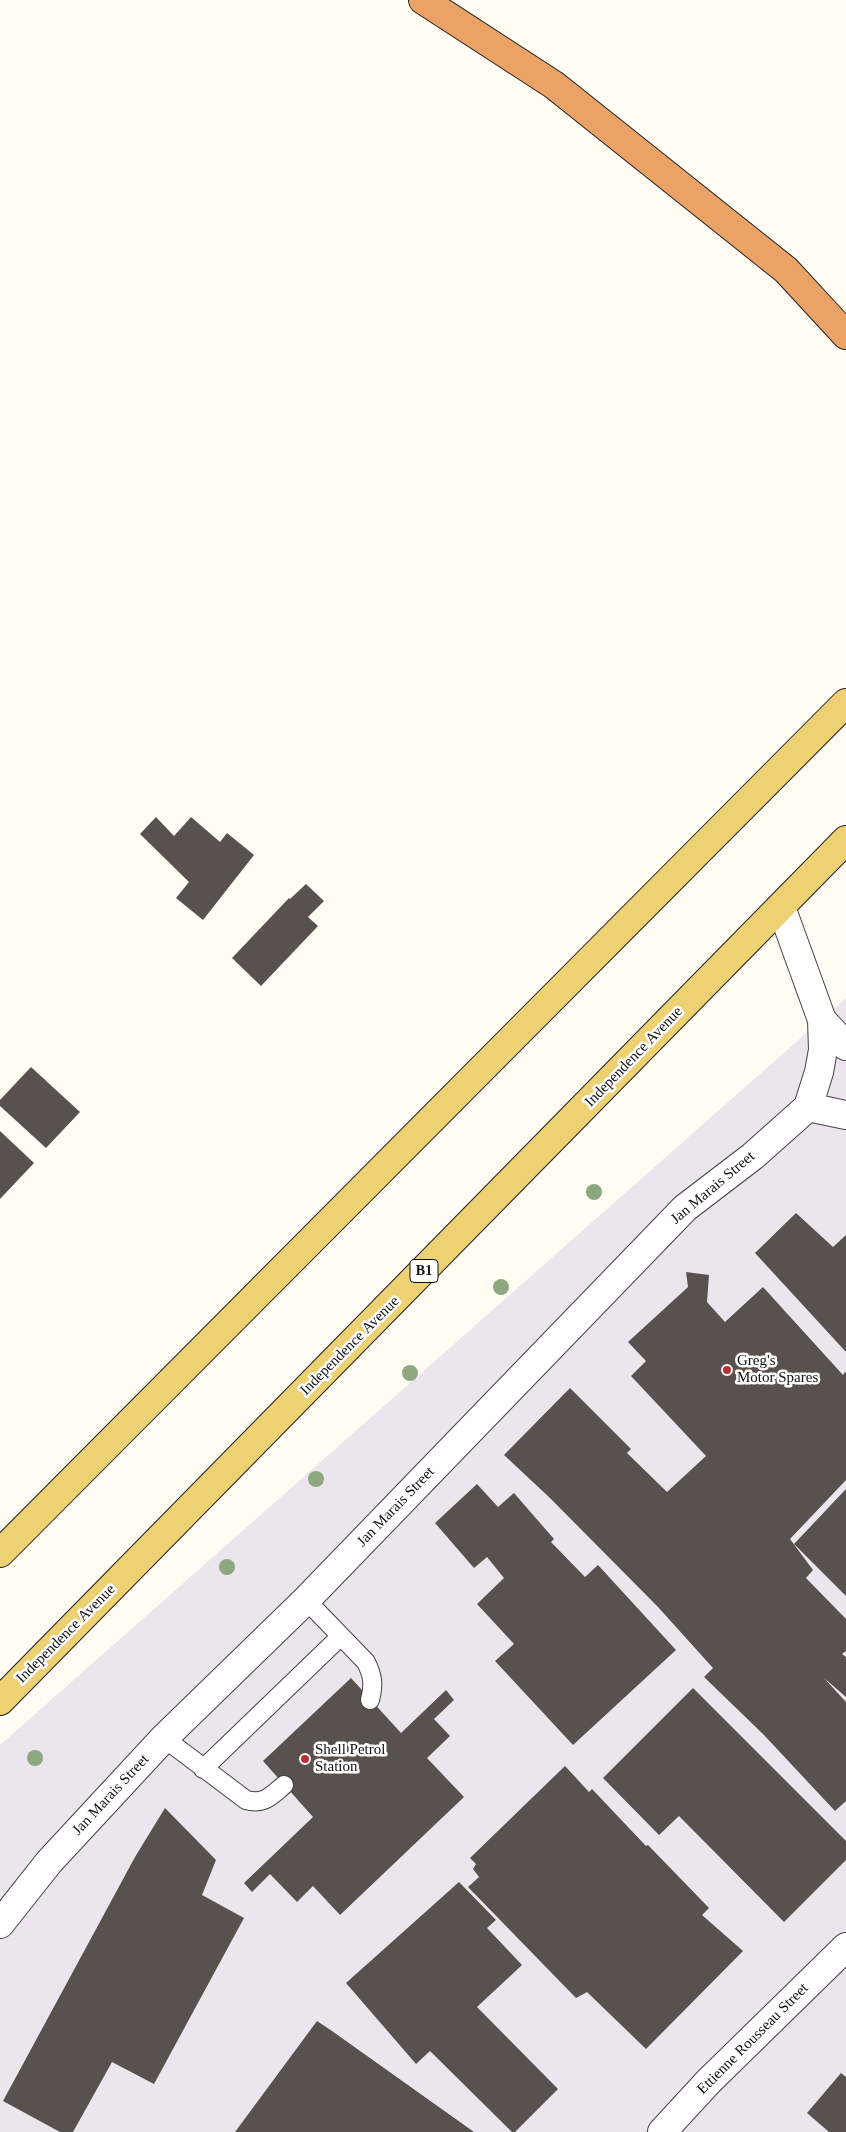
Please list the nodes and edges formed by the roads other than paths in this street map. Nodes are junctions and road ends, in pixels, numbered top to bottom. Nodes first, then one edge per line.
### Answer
1 (423, 0) edge
2 (846, 335) edge
3 (846, 702) edge
4 (846, 840) edge
5 (781, 907) junction
6 (822, 1020) junction
7 (846, 1046) edge
8 (808, 1106) junction
9 (846, 1115) edge
10 (0, 1554) edge
11 (306, 1600) junction
12 (340, 1636) junction
13 (0, 1700) edge
14 (370, 1700) dead end
15 (164, 1738) junction
16 (203, 1769) junction
17 (284, 1785) dead end
18 (0, 1924) edge
19 (846, 1947) edge
20 (662, 2132) edge

1 - 2 highway
3 - 10 main road
4 - 5 main road, Independence Avenue / B1
5 - 6 street
5 - 13 main road, Independence Avenue / B1
6 - 7 street
6 - 8 street, Jan Marais Street
8 - 9 street
8 - 11 street, Jan Marais Street
11 - 12 lane
11 - 15 street, Jan Marais Street
12 - 14 lane
12 - 16 lane
15 - 16 lane
15 - 18 street, Jan Marais Street
16 - 17 lane
19 - 20 street, Ettienne Rousseau Street

